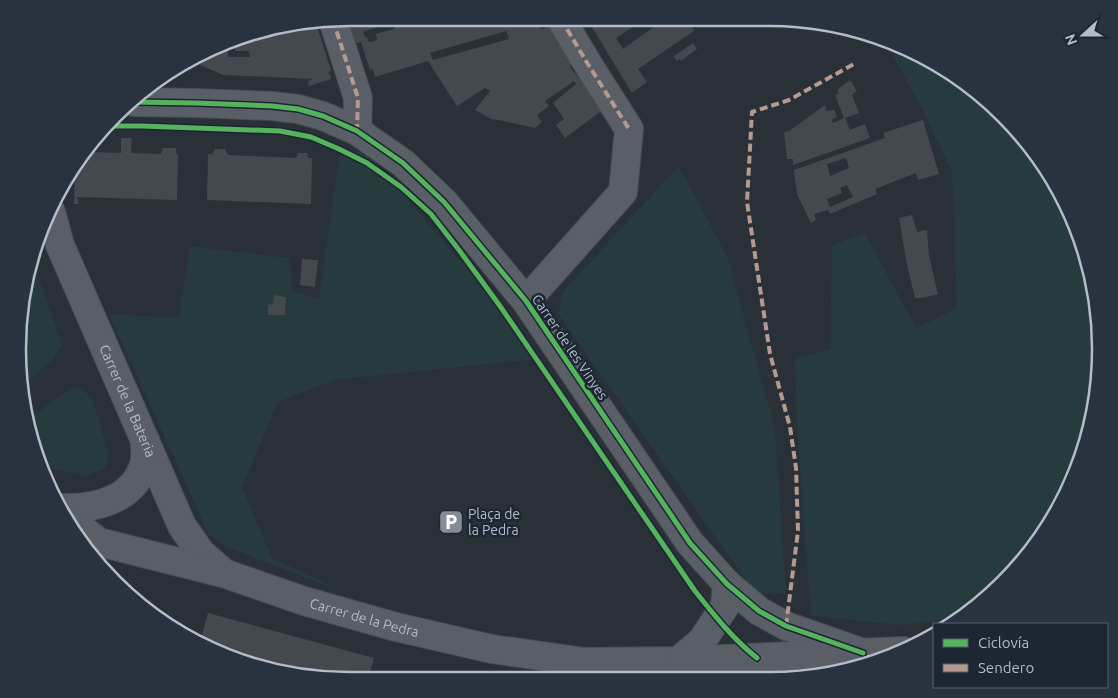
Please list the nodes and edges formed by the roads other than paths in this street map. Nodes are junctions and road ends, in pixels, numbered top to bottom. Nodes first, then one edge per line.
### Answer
1 (565, 26) edge
2 (335, 27) edge
3 (141, 102) edge
4 (357, 131) junction
5 (53, 220) edge
6 (526, 302) junction
7 (145, 440) junction
8 (68, 508) edge
9 (81, 529) edge
10 (226, 574) junction
11 (727, 584) junction
12 (786, 626) junction
13 (880, 652) edge
14 (863, 653) junction
15 (757, 658) junction
16 (678, 661) junction

1 - 6 street, Carrer de les Vinyes
2 - 4 street
3 - 4 street, Carrer de les Vinyes
4 - 6 street, Carrer de les Vinyes
5 - 7 street, Carrer de la Bateria
6 - 11 street, Carrer de les Vinyes
7 - 8 street
7 - 10 street, Carrer de la Bateria
9 - 10 street, Carrer de la Pedra
10 - 16 street, Carrer de la Pedra
11 - 12 street, Carrer de les Vinyes
11 - 16 street
12 - 14 street, Carrer de les Vinyes
12 - 15 street
13 - 14 street, Carrer de la Pedra
14 - 15 street, Carrer de la Pedra
15 - 16 street, Carrer de la Pedra

